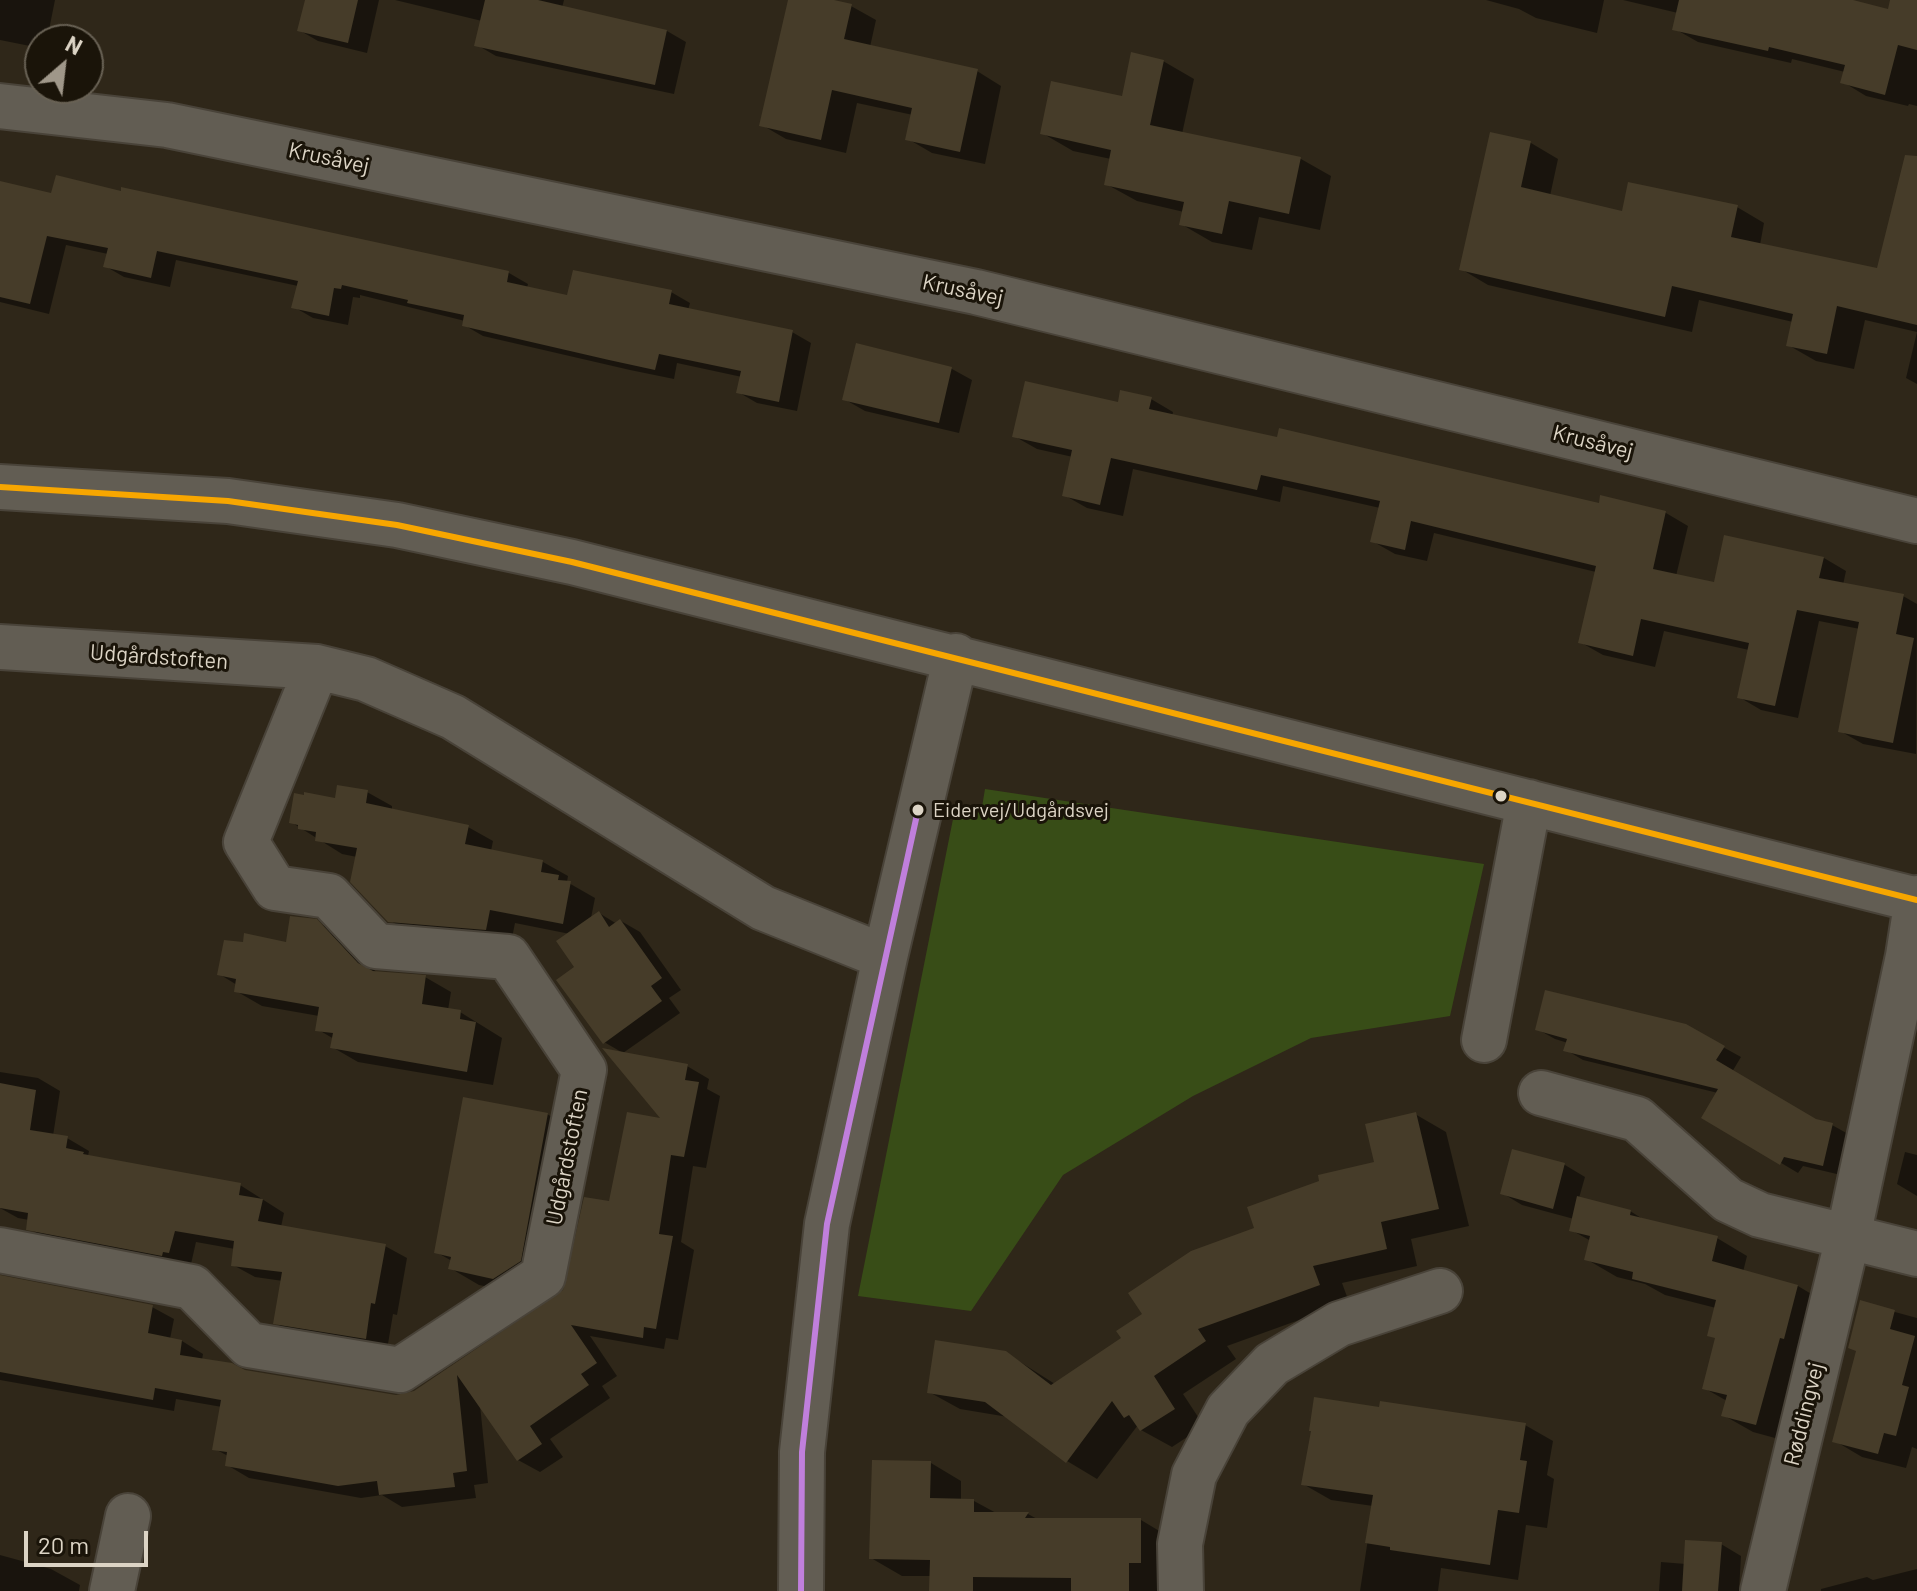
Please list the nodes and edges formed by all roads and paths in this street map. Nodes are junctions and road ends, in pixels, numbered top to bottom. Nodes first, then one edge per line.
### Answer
1 (0, 106) edge
2 (0, 487) edge
3 (1917, 521) edge
4 (0, 647) edge
5 (956, 656) junction
6 (317, 667) junction
7 (1529, 802) junction
8 (1917, 899) edge
9 (885, 957) junction
10 (1484, 1040) dead end
11 (1541, 1093) dead end
12 (1848, 1237) junction
13 (0, 1250) edge
14 (1917, 1254) edge
15 (1440, 1291) dead end
16 (128, 1516) dead end
17 (112, 1591) edge
18 (801, 1591) edge
19 (1181, 1591) edge
20 (1763, 1591) edge

1 - 3 street, Krusåvej
2 - 5 street
4 - 6 street, Udgårdstoften
5 - 7 street
5 - 9 street
6 - 9 street, Udgårdstoften
6 - 13 street, Udgårdstoften
7 - 8 street
7 - 10 street
8 - 12 street, Røddingvej
9 - 18 street
11 - 12 street
12 - 14 street
12 - 20 street, Røddingvej
15 - 19 street
16 - 17 street

